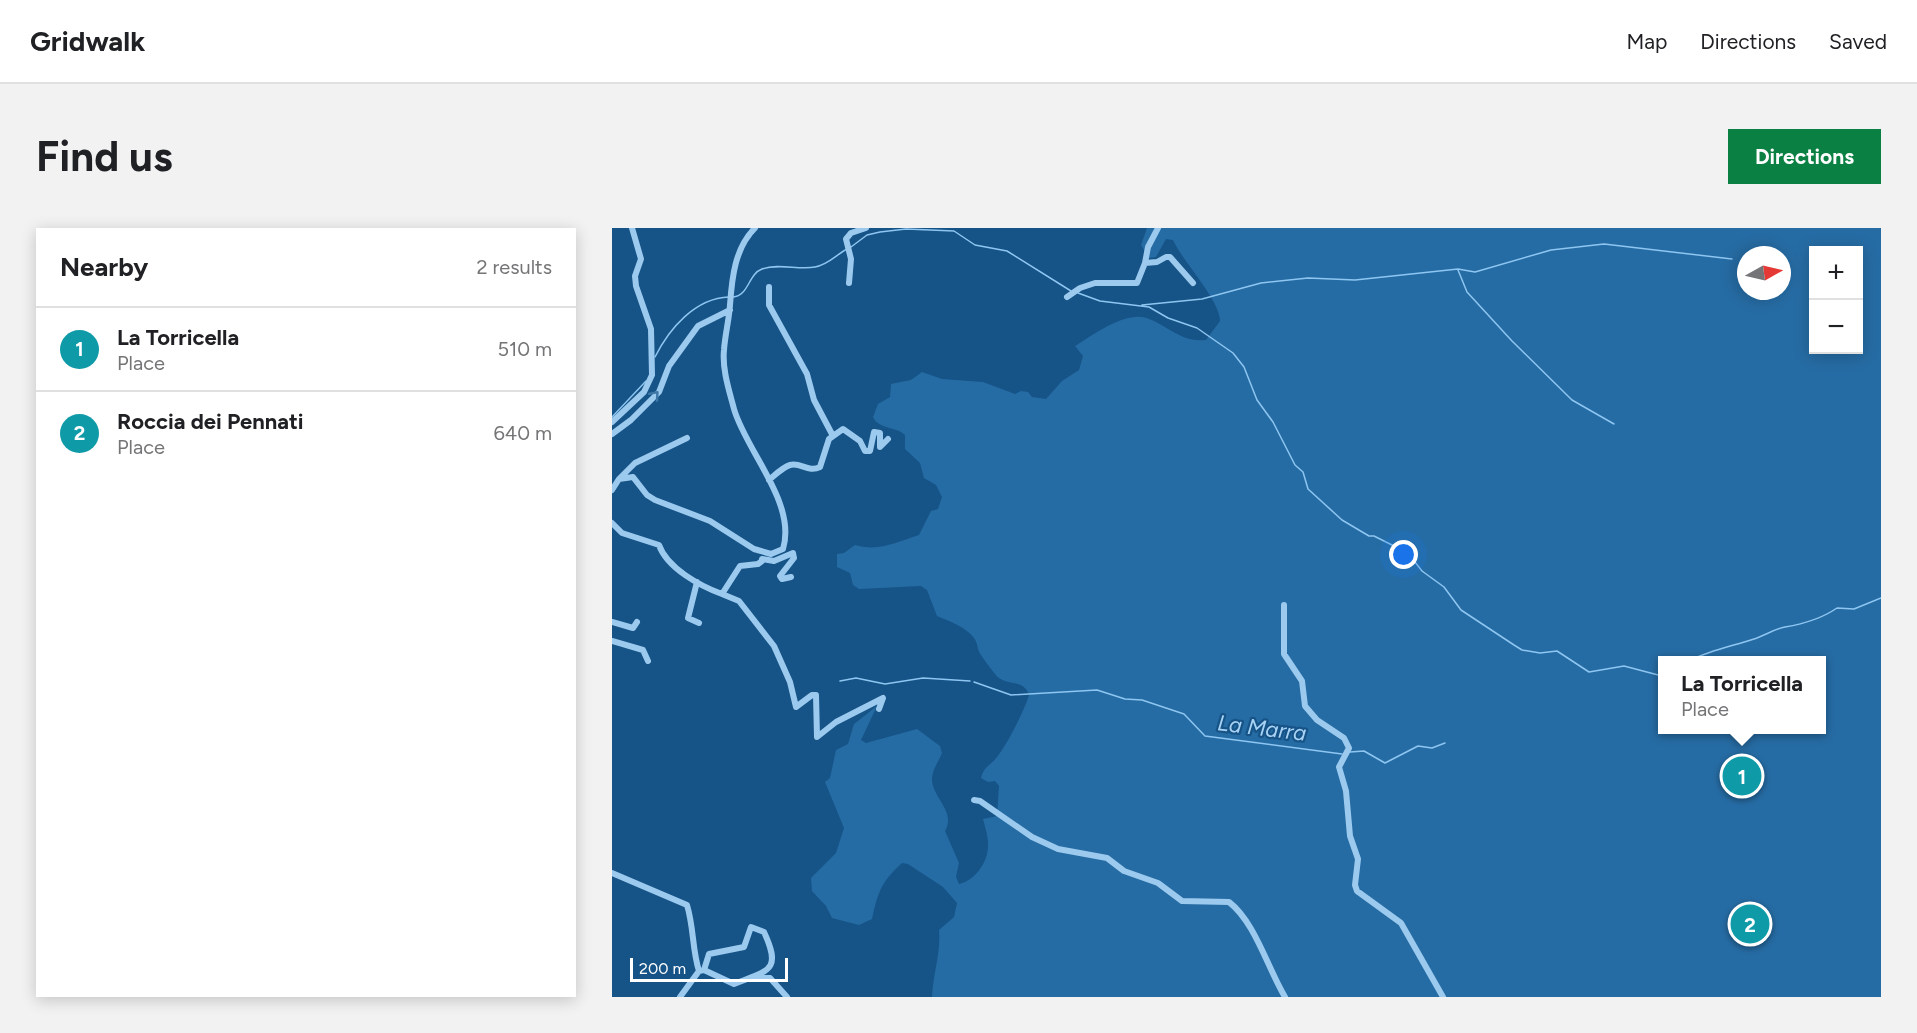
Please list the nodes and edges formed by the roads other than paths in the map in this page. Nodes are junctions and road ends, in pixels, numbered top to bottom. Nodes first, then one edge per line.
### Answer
1 (632, 228) edge
2 (755, 228) edge
3 (866, 228) edge
4 (1158, 228) edge
5 (1145, 263) junction
6 (849, 283) dead end
7 (1193, 283) dead end
8 (769, 286) dead end
9 (1072, 294) dead end
10 (729, 310) junction
11 (612, 421) edge
12 (612, 434) edge
13 (833, 436) junction
14 (687, 438) dead end
15 (888, 439) dead end
16 (616, 479) edge
17 (769, 480) junction
18 (612, 490) edge
19 (612, 524) edge
20 (762, 553) junction
21 (762, 561) junction
22 (791, 577) dead end
23 (696, 582) junction
24 (722, 594) junction
25 (1284, 605) dead end
26 (612, 622) edge
27 (637, 622) dead end
28 (699, 623) dead end
29 (612, 641) edge
30 (648, 661) dead end
31 (879, 709) dead end
32 (974, 800) dead end
33 (612, 873) edge
34 (702, 971) junction
35 (753, 976) junction
36 (680, 997) edge
37 (786, 997) edge
38 (1285, 997) edge
39 (1443, 997) edge

1 - 11 street
2 - 10 street
3 - 6 street
4 - 5 street
5 - 7 street
5 - 9 street
8 - 13 street
12 -> 10 street
10 - 17 street
13 - 15 street
13 - 17 street
14 - 16 street
16 - 18 street
16 - 20 street
17 - 20 street
19 - 23 street
20 - 21 street
21 - 22 street
21 - 24 street
23 - 24 street
23 - 28 street
24 - 31 street
25 - 39 street
26 - 27 street
29 - 30 street
32 - 38 street
33 - 34 street
34 - 35 street
34 - 35 street
34 - 36 street
35 - 37 street

